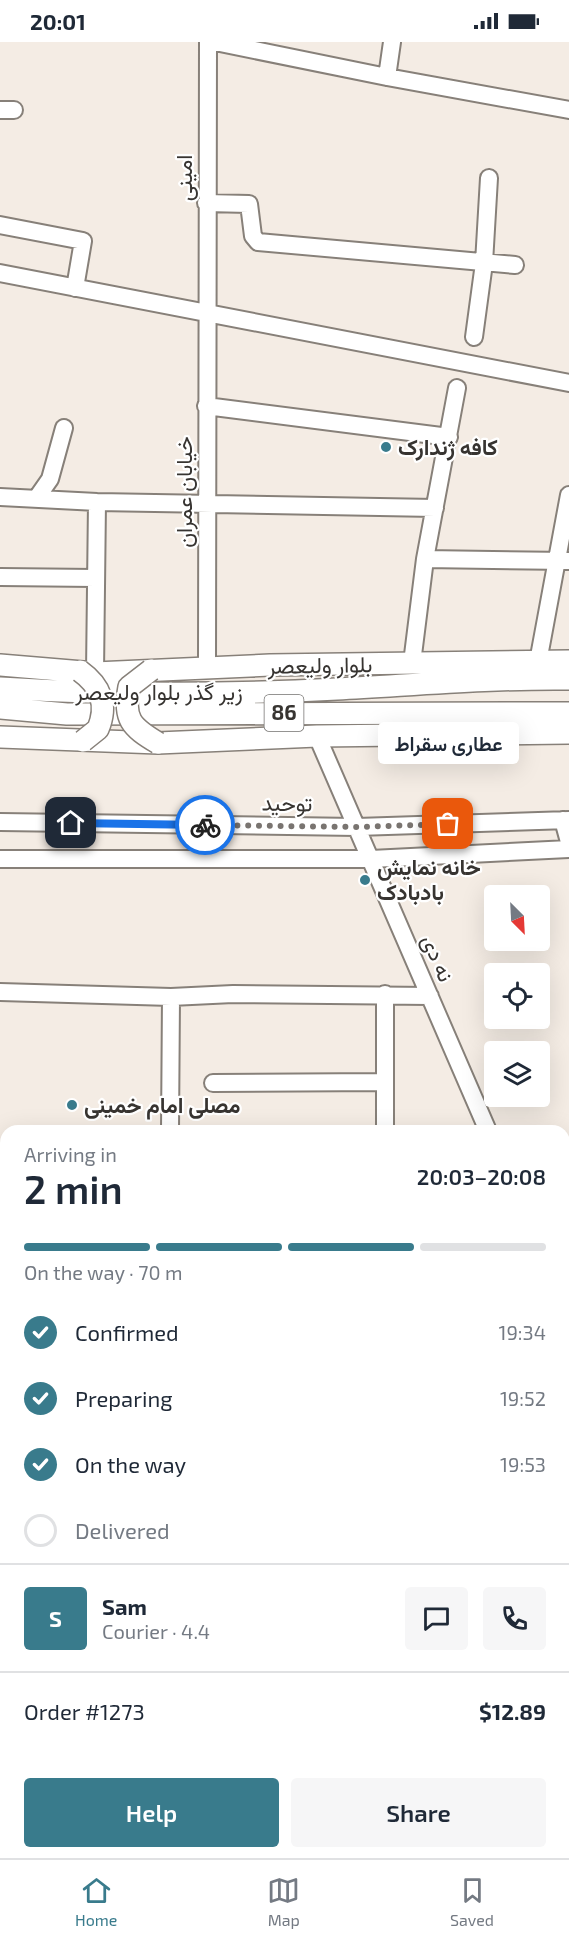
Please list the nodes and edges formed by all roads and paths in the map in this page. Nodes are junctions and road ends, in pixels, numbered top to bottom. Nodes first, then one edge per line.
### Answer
1 (208, 42) edge
2 (215, 42) edge
3 (301, 42) edge
4 (392, 42) edge
5 (300, 59) junction
6 (387, 77) junction
7 (569, 110) edge
8 (489, 178) dead end
9 (206, 203) junction
10 (0, 225) edge
11 (483, 263) junction
12 (515, 265) dead end
13 (0, 273) edge
14 (75, 288) junction
15 (206, 314) junction
16 (474, 337) dead end
17 (569, 383) edge
18 (457, 388) dead end
19 (206, 406) junction
20 (64, 428) dead end
21 (449, 436) junction
22 (569, 495) edge
23 (0, 497) edge
24 (36, 499) junction
25 (97, 502) junction
26 (206, 502) junction
27 (435, 508) junction
28 (425, 559) junction
29 (562, 561) edge
30 (0, 577) edge
31 (95, 578) junction
32 (569, 661) edge
33 (538, 662) junction
34 (411, 663) junction
35 (0, 665) edge
36 (207, 669) junction
37 (151, 670) junction
38 (88, 672) junction
39 (569, 679) edge
40 (0, 688) edge
41 (0, 708) edge
42 (569, 713) edge
43 (569, 733) edge
44 (318, 736) junction
45 (0, 737) edge
46 (83, 741) junction
47 (158, 743) junction
48 (566, 820) edge
49 (0, 822) edge
50 (357, 827) junction
51 (569, 842) edge
52 (569, 849) edge
53 (0, 859) edge
54 (371, 859) junction
55 (0, 992) edge
56 (385, 994) junction
57 (430, 996) junction
58 (171, 997) junction
59 (385, 1082) junction
60 (213, 1083) dead end
61 (170, 1125) edge
62 (385, 1125) edge
63 (484, 1125) edge

1 - 9 street, امینی
2 - 5 street
3 - 5 street
4 - 6 street
5 - 6 street
6 - 7 street
8 - 11 street
9 - 11 street
9 - 15 street, امینی
10 - 14 street
11 - 12 street
11 - 16 street
13 - 14 street
14 - 15 street
15 - 17 street
15 - 19 street, خیابان عمران
18 - 21 street
19 - 21 street
19 - 26 street, خیابان عمران
20 - 24 street
21 - 27 street
22 - 29 street
23 - 24 street
24 - 25 street
25 - 26 street
25 - 31 street
26 - 27 street
26 - 36 street, خیابان عمران
27 - 28 street
28 - 29 street
28 - 34 street
29 - 33 street
30 - 31 street
31 - 38 street
32 - 33 main road, بلوار ولیعصر
33 - 34 main road, بلوار ولیعصر
34 - 36 main road, بلوار ولیعصر
35 - 38 main road, بلوار ولیعصر
36 - 37 main road, بلوار ولیعصر
37 - 38 main road, بلوار ولیعصر
37 - 47 main road, bridge
38 - 46 main road, bridge
39 - 40 main road, زیر گذر بلوار ولیعصر
41 - 42 main road, 86
43 - 44 main road
44 - 47 main road
44 - 50 street, نه دی
45 - 46 main road
46 - 47 main road
48 - 50 street, توحید
48 - 51 street
49 - 50 street, توحید
50 - 54 street, نه دی
52 - 54 street
53 - 54 street
54 - 57 street, نه دی
55 - 58 street
56 - 57 street
56 - 58 street
56 - 59 street
57 - 63 street, نه دی
58 - 61 street
59 - 60 street
59 - 62 street

